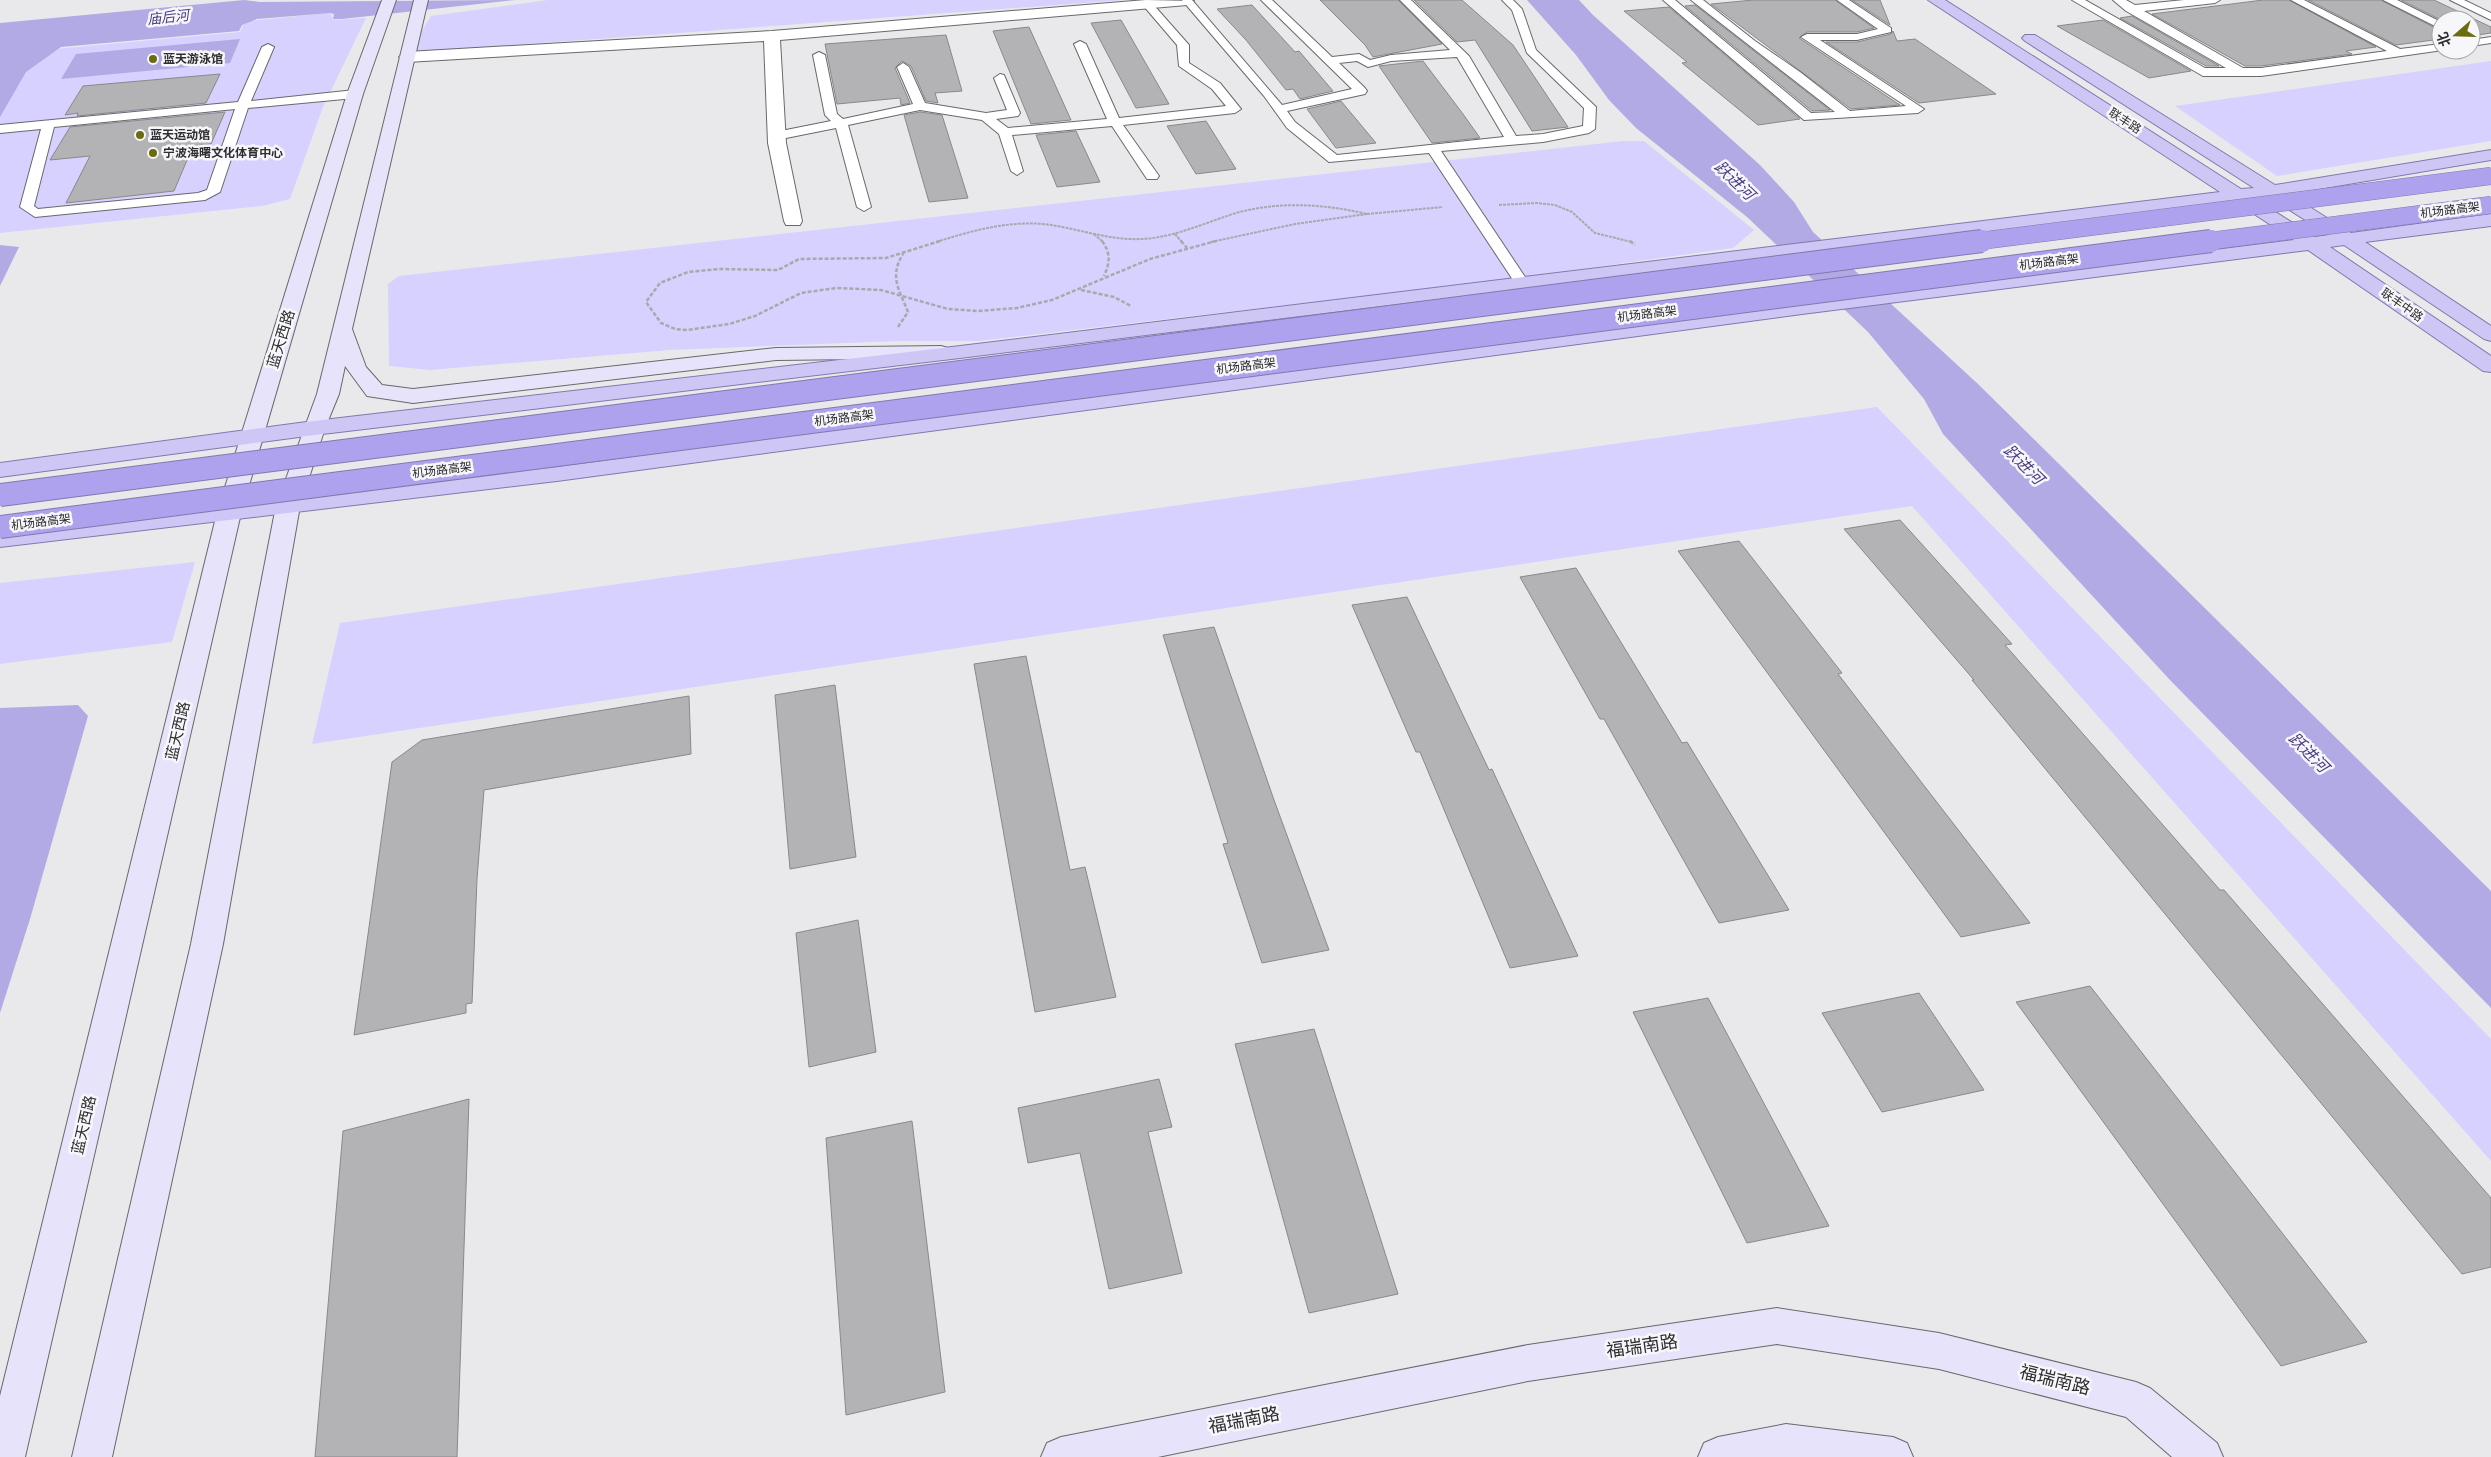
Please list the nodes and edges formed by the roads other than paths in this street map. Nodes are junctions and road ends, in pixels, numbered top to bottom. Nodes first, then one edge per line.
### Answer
1 (1191, 0) edge
2 (1266, 0) edge
3 (1406, 0) edge
4 (1507, 0) edge
5 (1668, 0) edge
6 (1696, 0) edge
7 (1842, 0) edge
8 (1935, 0) edge
9 (2077, 0) edge
10 (2118, 0) edge
11 (2215, 0) edge
12 (2296, 0) edge
13 (2388, 0) edge
14 (2455, 0) edge
15 (1187, 1) edge
16 (1147, 4) junction
17 (420, 5) edge
18 (387, 7) edge
19 (2134, 9) junction
20 (2096, 12) junction
21 (2491, 17) edge
22 (2431, 21) edge
23 (2020, 32) dead end
24 (772, 36) junction
25 (1080, 44) dead end
26 (268, 47) dead end
27 (2431, 48) edge
28 (1460, 53) junction
29 (2399, 53) junction
30 (819, 54) dead end
31 (407, 57) junction
32 (1330, 61) junction
33 (902, 67) dead end
34 (2241, 72) junction
35 (1000, 78) dead end
36 (355, 94) junction
37 (243, 106) junction
38 (920, 106) junction
39 (1279, 109) junction
40 (1847, 115) junction
41 (986, 117) junction
42 (1115, 122) junction
43 (841, 124) junction
44 (48, 125) junction
45 (0, 129) edge
46 (1005, 132) junction
47 (776, 136) junction
48 (1512, 140) junction
49 (1433, 149) junction
50 (2491, 155) edge
51 (1017, 171) dead end
52 (1152, 176) dead end
53 (2491, 176) edge
54 (2272, 190) junction
55 (2239, 195) junction
56 (2491, 205) edge
57 (864, 207) dead end
58 (2491, 220) edge
59 (793, 221) dead end
60 (2348, 239) junction
61 (2313, 244) junction
62 (1522, 283) junction
63 (342, 329) junction
64 (2491, 335) edge
65 (960, 352) junction
66 (2491, 366) edge
67 (314, 428) junction
68 (252, 436) junction
69 (0, 470) edge
70 (0, 495) edge
71 (288, 506) junction
72 (229, 513) junction
73 (0, 527) edge
74 (0, 540) edge
75 (5, 1457) edge
76 (92, 1457) edge
77 (1061, 1457) edge
78 (1718, 1457) edge
79 (1893, 1457) edge
80 (2203, 1457) edge

1 - 15 lane
2 - 32 lane
3 - 28 lane
4 - 48 lane
5 - 40 lane
6 - 40 lane
7 - 40 lane
8 - 55 main road, 联丰路
9 - 20 lane
10 - 19 lane
11 - 19 lane
12 - 29 lane
13 - 22 lane
14 - 21 lane
15 - 16 street
15 - 39 lane
16 - 24 street
16 - 42 lane
17 - 31 street
18 - 36 street, 蓝天西路
19 - 20 lane
19 - 34 lane
20 - 34 lane
23 - 54 main road, 联丰路
24 - 31 street
24 - 47 street
25 - 42 lane
26 - 37 lane
27 - 29 lane
28 - 32 lane
28 - 48 lane
29 - 34 lane
30 - 43 lane
31 - 63 street
32 - 39 lane
33 - 38 lane
35 - 41 lane
36 - 37 lane
36 - 68 street, 蓝天西路
37 - 44 lane
37 - 44 lane
38 - 41 lane
38 - 43 lane
39 - 49 lane
41 - 46 lane
42 - 46 lane
42 - 52 lane
43 - 47 lane
43 - 57 lane
44 - 45 lane
46 - 51 lane
47 - 59 street
48 - 49 lane
49 - 62 lane
50 - 54 main road
53 - 70 highway, 机场路高架, bridge
54 - 55 main road
54 - 60 main road, 联丰路
55 - 61 main road, 联丰路
55 - 62 main road
56 - 73 highway, 机场路高架, bridge
58 - 60 main road
60 - 61 main road
60 - 64 main road, 联丰中路
61 - 66 main road, 联丰中路
61 - 71 main road
62 - 65 main road
63 - 65 street
63 - 67 street
65 - 67 main road
67 - 68 main road
67 - 71 street
68 - 69 main road
68 - 72 street, 蓝天西路
71 - 72 main road
71 - 76 street
72 - 74 main road
72 - 75 street, 蓝天西路
77 - 80 street, 福瑞南路
78 - 79 street

